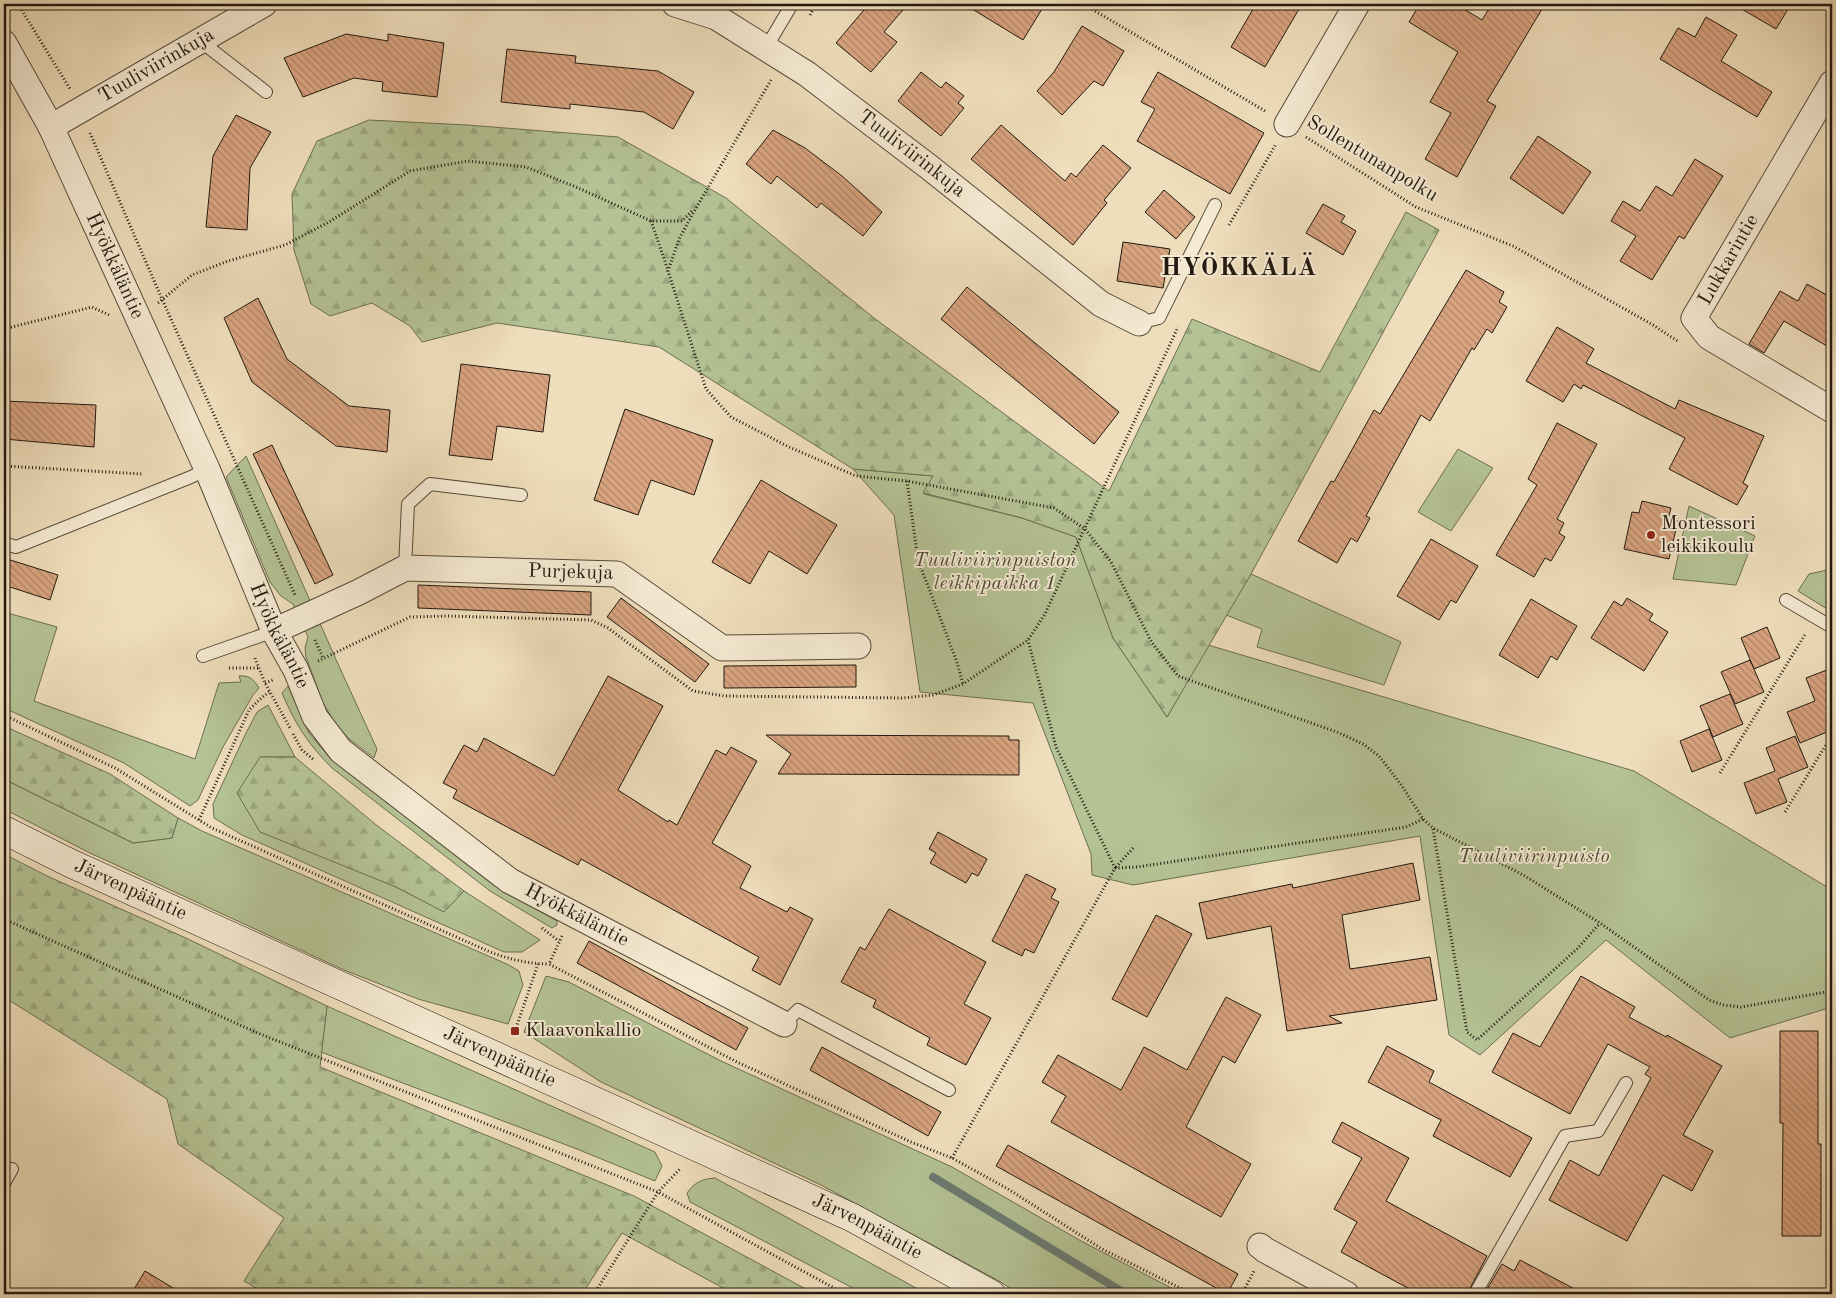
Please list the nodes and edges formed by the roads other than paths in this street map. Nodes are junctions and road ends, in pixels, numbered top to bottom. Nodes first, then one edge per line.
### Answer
1 (264, 4) edge
2 (792, 4) edge
3 (1357, 4) edge
4 (689, 6) edge
5 (200, 40) junction
6 (4, 43) edge
7 (775, 54) junction
8 (1832, 83) edge
9 (266, 92) dead end
10 (1287, 124) road end
11 (51, 127) junction
12 (1215, 205) dead end
13 (1139, 323) joint
14 (1832, 410) edge
15 (207, 469) junction
16 (522, 495) dead end
17 (4, 543) edge
18 (405, 568) junction
19 (1786, 600) dead end
20 (1832, 627) edge
21 (274, 631) junction
22 (858, 646) dead end
23 (203, 656) dead end
24 (4, 830) edge
25 (784, 1024) joint
26 (1626, 1083) dead end
27 (949, 1090) dead end
28 (12, 1169) dead end
29 (4, 1183) edge
30 (1260, 1246) dead end
31 (991, 1294) edge
32 (1346, 1294) edge
33 (1476, 1294) edge

1 - 5 street, Tuuliviirinkuja
2 - 7 lane
3 - 10 street
4 - 7 street, Tuuliviirinkuja
5 - 9 lane
5 - 11 street, Tuuliviirinkuja
6 - 11 street, Hyökkäläntie
7 - 13 street, Tuuliviirinkuja
8 - 14 street, Lukkarintie
11 - 15 street, Hyökkäläntie
12 - 13 lane
15 - 17 lane
15 - 21 street, Hyökkäläntie
16 - 18 lane
18 - 21 street, Purjekuja
18 - 22 street, Purjekuja
19 - 20 lane
21 - 23 lane
21 - 25 street, Hyökkäläntie
24 - 31 main road, Järvenpääntie
25 - 27 lane
26 - 33 lane
28 - 29 lane
30 - 32 street

